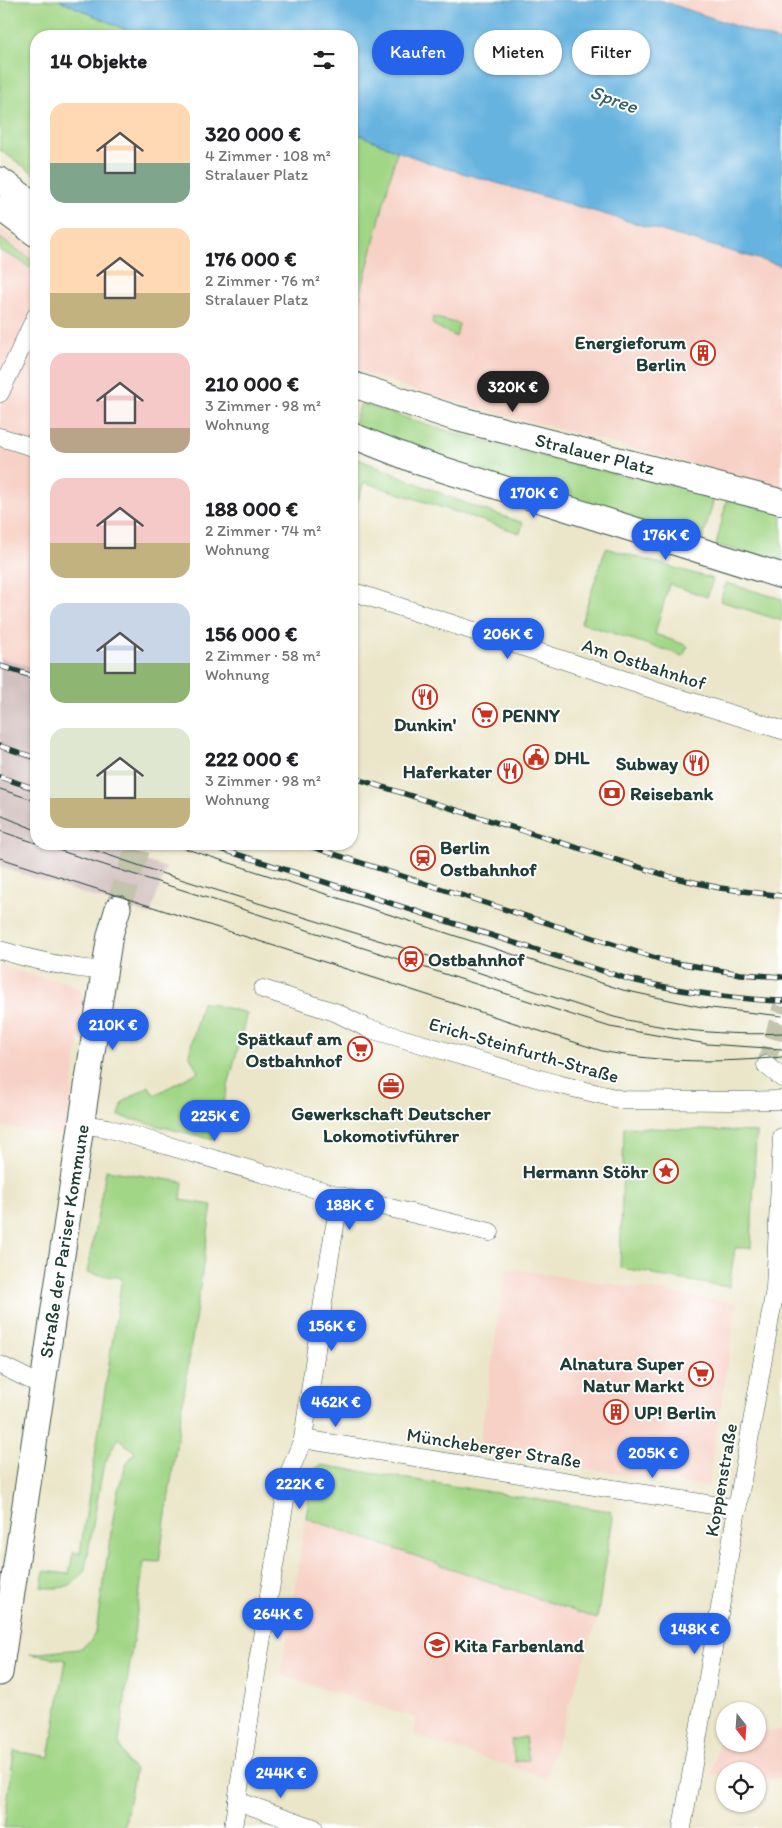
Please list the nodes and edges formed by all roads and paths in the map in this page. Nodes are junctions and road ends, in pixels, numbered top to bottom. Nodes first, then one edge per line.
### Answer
1 (0, 180) edge
2 (30, 202) edge
3 (0, 208) edge
4 (30, 230) edge
5 (30, 329) edge
6 (358, 386) edge
7 (0, 393) edge
8 (0, 437) edge
9 (358, 438) edge
10 (30, 446) edge
11 (782, 502) edge
12 (782, 576) edge
13 (358, 594) edge
14 (782, 730) edge
15 (118, 908) tunnel mouth
16 (0, 950) edge
17 (105, 971) junction
18 (263, 989) dead end
19 (766, 1065) dead end
20 (782, 1078) edge
21 (782, 1100) edge
22 (82, 1124) junction
23 (782, 1137) edge
24 (340, 1196) junction
25 (490, 1232) dead end
26 (776, 1324) edge
27 (0, 1364) edge
28 (43, 1386) junction
29 (303, 1439) junction
30 (738, 1509) junction
31 (7, 1571) edge
32 (0, 1673) edge
33 (237, 1801) junction
34 (233, 1828) edge
35 (314, 1828) edge
36 (682, 1828) edge

1 - 2 main road
3 - 4 main road
5 - 7 street
6 - 11 main road, Stralauer Platz
8 - 10 street
9 - 12 main road
13 - 14 street, Am Ostbahnhof
15 - 17 main road, Straße der Pariser Kommune
16 - 17 street
17 - 22 main road, Straße der Pariser Kommune
18 - 21 street, Erich-Steinfurth-Straße
19 - 20 street
22 - 24 street
22 - 28 main road, Straße der Pariser Kommune
23 - 26 street, Koppenstraße
24 - 25 street
24 - 29 street
26 - 30 street, Koppenstraße
27 - 28 street
28 - 31 main road, Straße der Pariser Kommune
29 - 30 street, Müncheberger Straße
29 - 33 street
30 - 36 street, Koppenstraße
31 - 32 main road, Straße der Pariser Kommune
33 - 34 street
33 - 35 street

